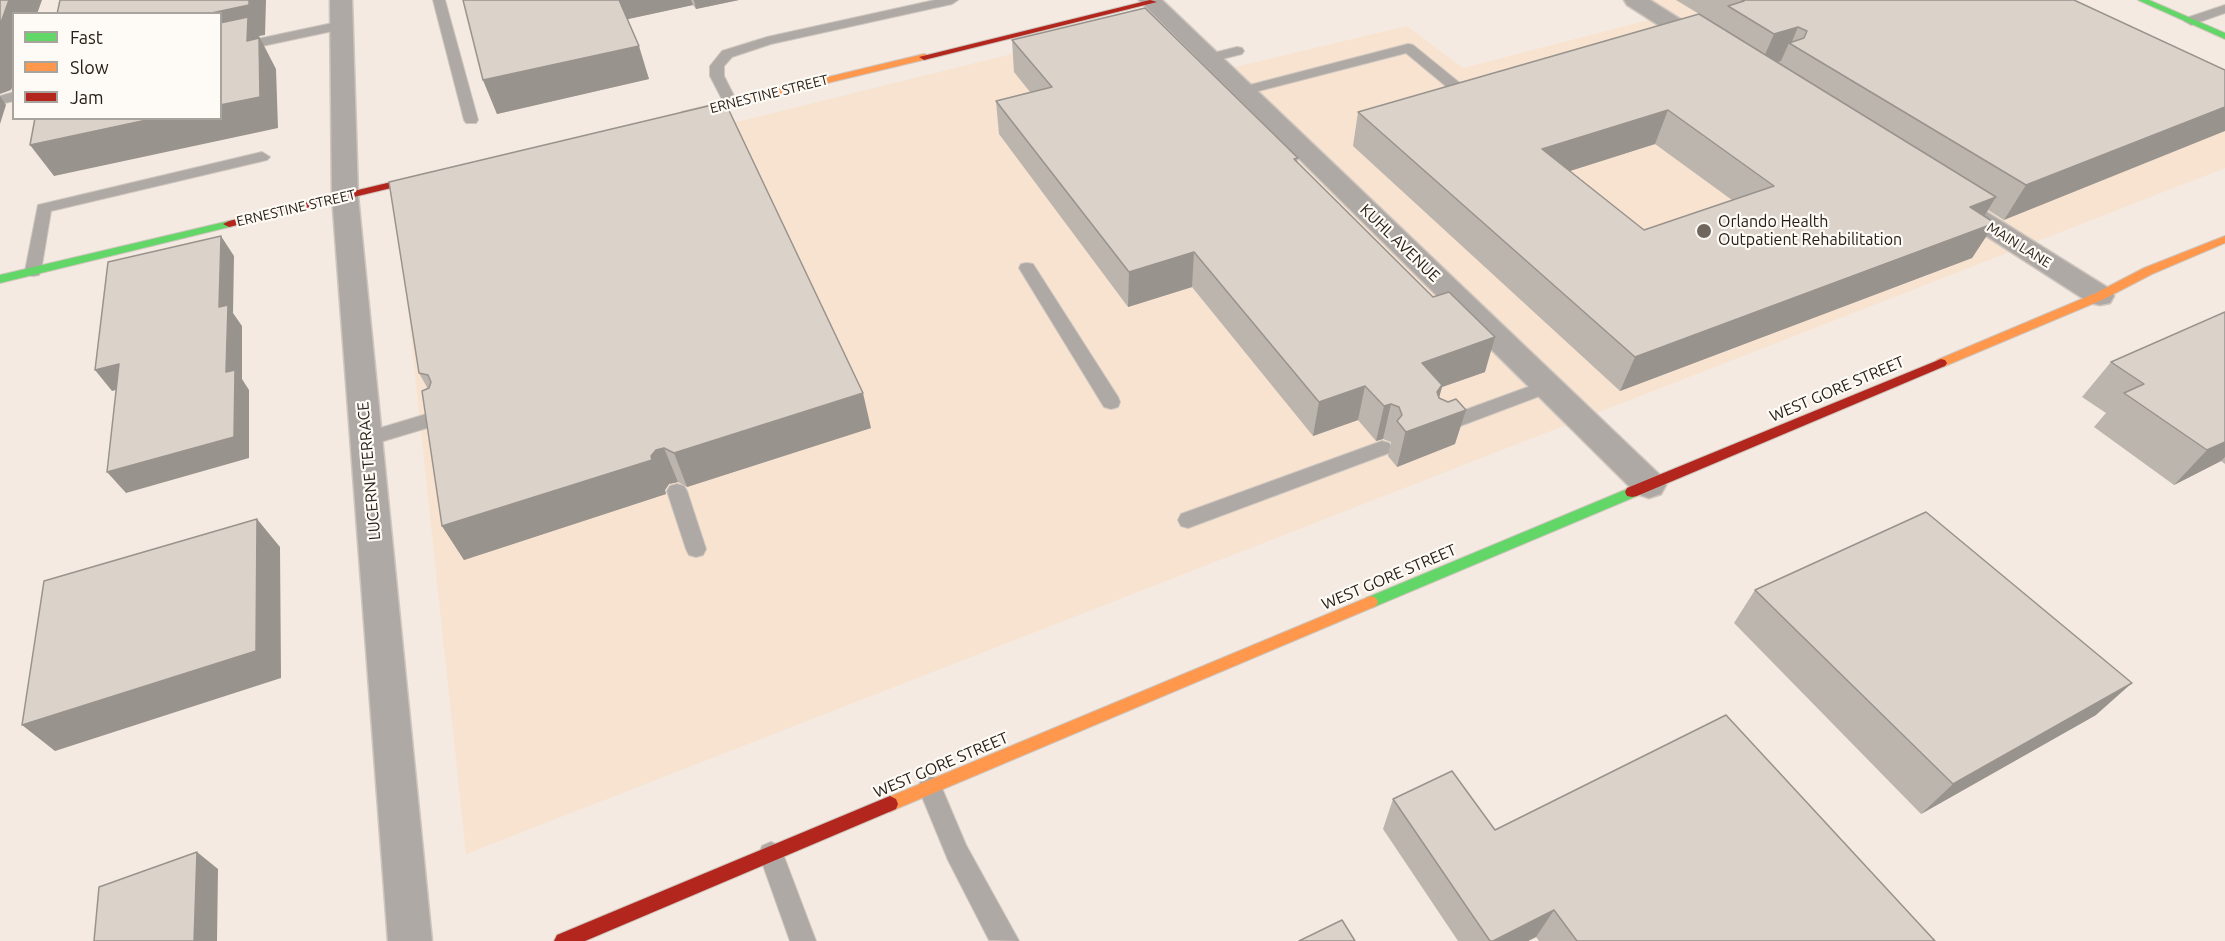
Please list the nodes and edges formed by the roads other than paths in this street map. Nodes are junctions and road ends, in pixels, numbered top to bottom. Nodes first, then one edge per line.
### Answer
1 (439, 0) edge
2 (952, 0) edge
3 (1635, 0) edge
4 (2142, 0) edge
5 (1151, 1) edge
6 (2225, 9) edge
7 (342, 13) edge
8 (2191, 21) junction
9 (2225, 36) edge
10 (222, 50) edge
11 (1237, 51) dead end
12 (1210, 58) junction
13 (1729, 60) edge
14 (1492, 80) edge
15 (1243, 91) junction
16 (730, 104) junction
17 (674, 117) edge
18 (471, 120) dead end
19 (262, 157) dead end
20 (447, 172) edge
21 (1932, 189) edge
22 (345, 196) junction
23 (2225, 239) edge
24 (1027, 268) dead end
25 (33, 271) junction
26 (0, 279) edge
27 (2100, 296) junction
28 (1547, 386) junction
29 (1111, 402) dead end
30 (440, 417) edge
31 (1439, 427) edge
32 (367, 439) junction
33 (1382, 448) dead end
34 (1649, 485) junction
35 (677, 491) dead end
36 (1188, 520) dead end
37 (696, 549) dead end
38 (930, 787) junction
39 (771, 854) junction
40 (410, 941) edge
41 (563, 941) edge
42 (803, 941) edge
43 (1006, 941) edge

1 - 18 lane
2 - 16 lane
3 - 13 street
4 - 8 main road
5 - 12 street, KUHL AVENUE
5 - 16 main road, ERNESTINE STREET
6 - 8 lane
7 - 10 lane
7 - 22 street, LUCERNE TERRACE
8 - 9 main road
11 - 12 lane
12 - 15 street, KUHL AVENUE
14 - 15 lane
15 - 28 street, KUHL AVENUE
16 - 17 main road, ERNESTINE STREET
19 - 25 lane
20 - 22 main road, ERNESTINE STREET
21 - 27 street, MAIN LANE
22 - 25 main road, ERNESTINE STREET
22 - 32 street, LUCERNE TERRACE
23 - 27 main road, WEST GORE STREET
24 - 29 lane
25 - 26 main road, ERNESTINE STREET
27 - 34 main road, WEST GORE STREET
28 - 31 lane
28 - 34 street, KUHL AVENUE
30 - 32 lane
32 - 40 street, LUCERNE TERRACE
33 - 36 lane
34 - 38 main road, WEST GORE STREET
35 - 37 lane
38 - 39 main road, WEST GORE STREET
38 - 43 lane
39 - 41 main road, WEST GORE STREET
39 - 42 lane

